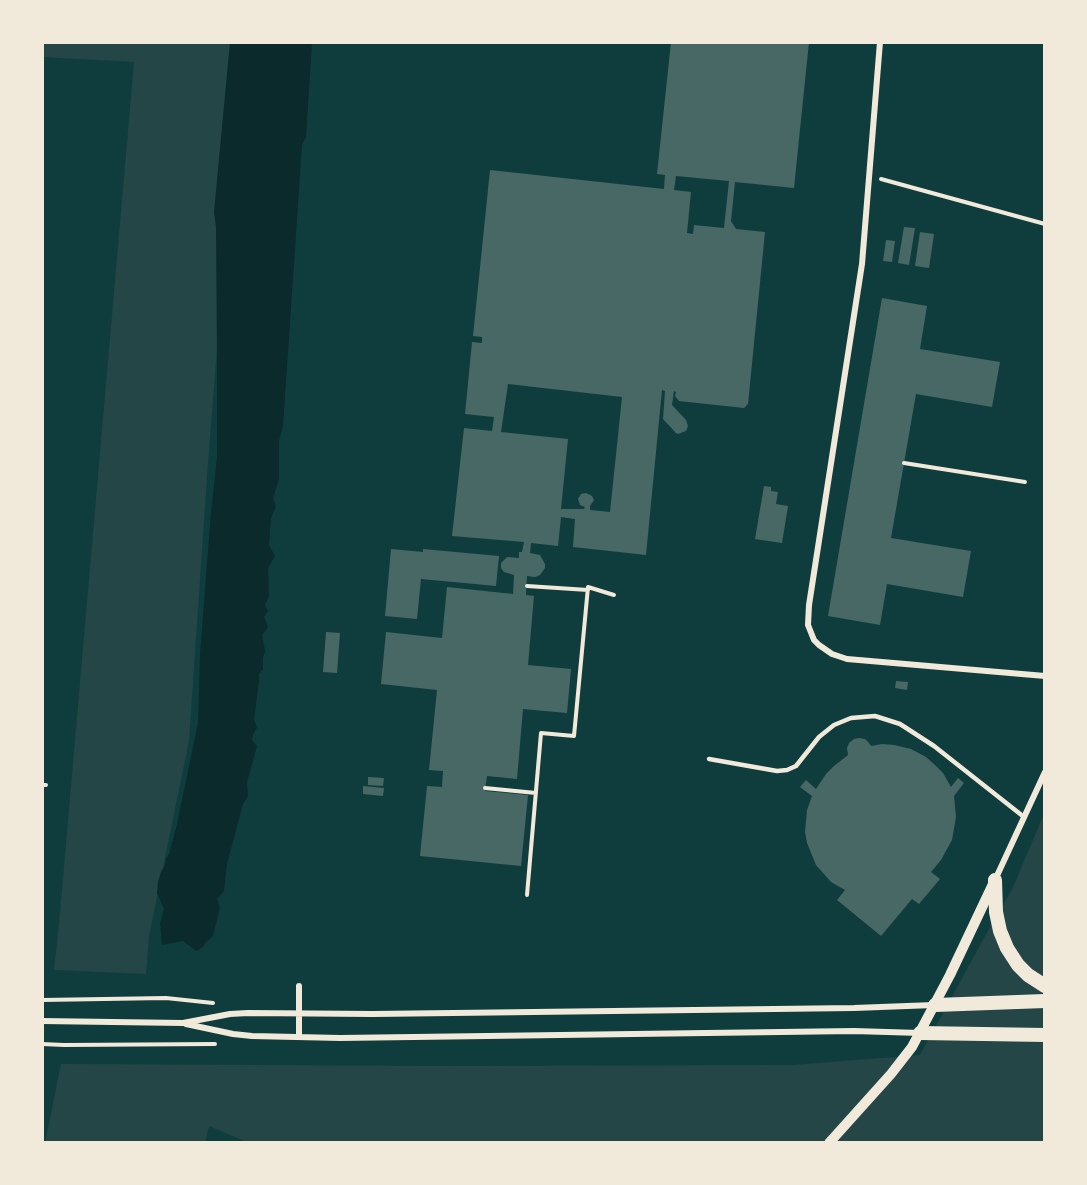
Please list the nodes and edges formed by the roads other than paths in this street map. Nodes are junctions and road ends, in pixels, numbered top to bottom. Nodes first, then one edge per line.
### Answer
1 (880, 42) edge
2 (1045, 676) edge
3 (709, 759) dead end
4 (1045, 772) edge
5 (1024, 817) junction
6 (995, 880) junction
7 (299, 986) dead end
8 (1045, 986) edge
9 (1045, 1001) edge
10 (935, 1005) junction
11 (299, 1013) junction
12 (42, 1022) edge
13 (183, 1023) junction
14 (920, 1033) junction
15 (1045, 1035) edge
16 (298, 1037) junction
17 (829, 1143) edge

1 - 2 street
3 - 5 lane
4 - 5 street
5 - 6 street
6 - 8 main road
6 - 10 street
7 - 11 street
9 - 10 main road
10 - 11 street
10 - 14 street
11 - 13 street
11 - 16 street
12 - 13 street
13 - 16 street
14 - 15 main road
14 - 16 street
14 - 17 street

